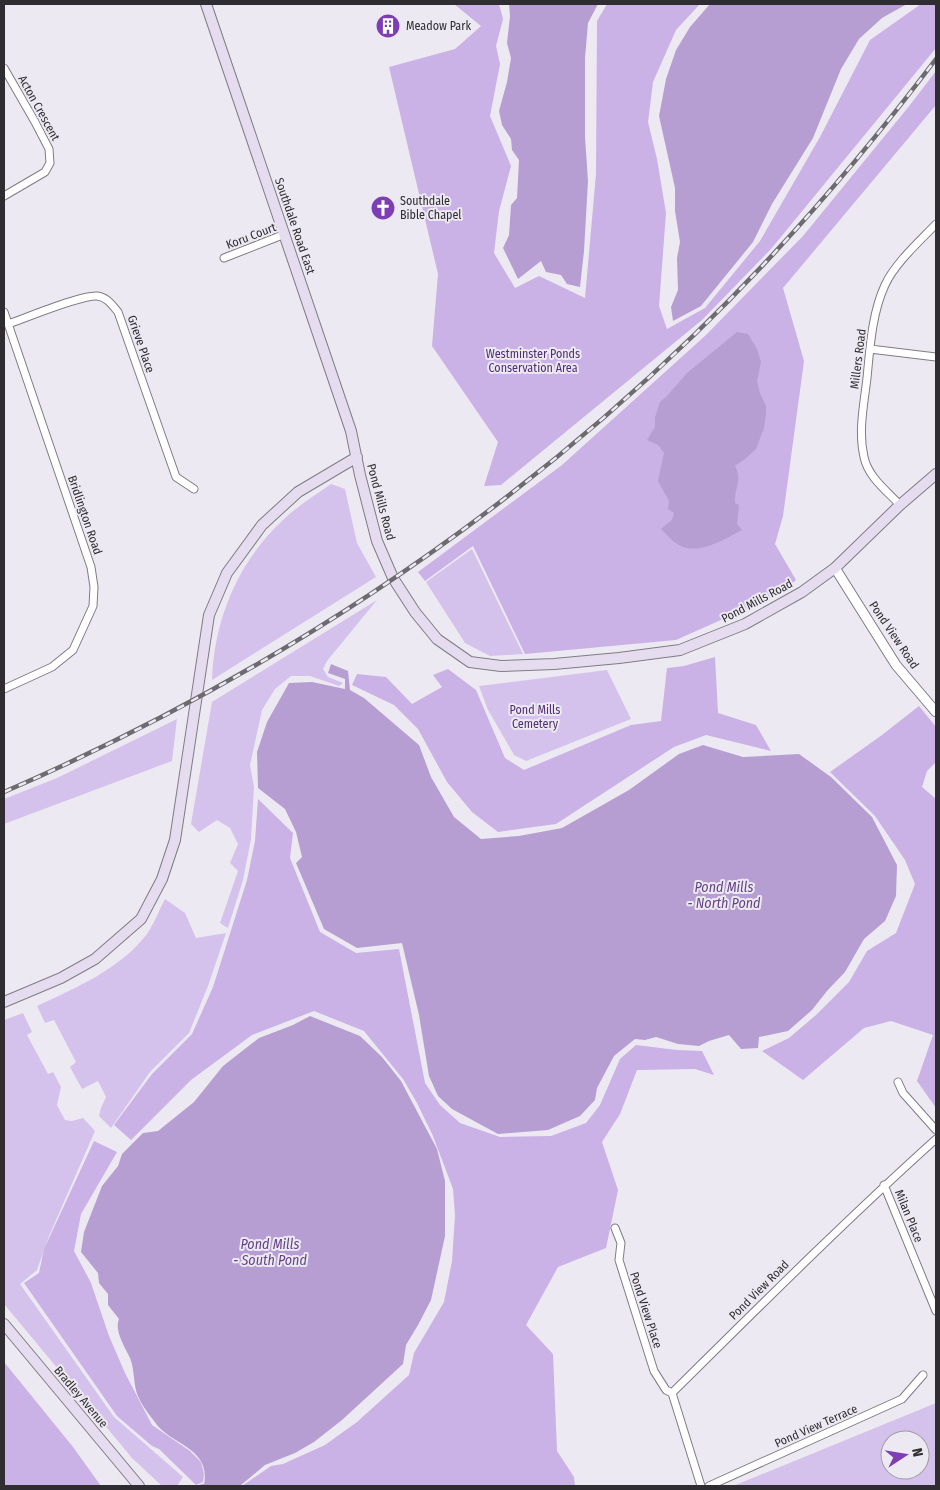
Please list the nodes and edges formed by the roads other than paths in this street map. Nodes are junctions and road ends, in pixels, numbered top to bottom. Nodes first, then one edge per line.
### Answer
1 (206, 4) edge
2 (4, 68) edge
3 (4, 196) edge
4 (936, 224) edge
5 (286, 234) junction
6 (224, 258) dead end
7 (4, 312) edge
8 (8, 324) junction
9 (870, 349) junction
10 (936, 357) edge
11 (357, 457) junction
12 (936, 474) edge
13 (194, 489) dead end
14 (900, 505) junction
15 (835, 568) junction
16 (4, 689) edge
17 (936, 712) edge
18 (4, 1002) edge
19 (898, 1082) dead end
20 (936, 1130) edge
21 (936, 1139) edge
22 (884, 1185) junction
23 (615, 1228) dead end
24 (936, 1311) edge
25 (4, 1324) edge
26 (923, 1375) dead end
27 (672, 1394) junction
28 (139, 1486) edge
29 (701, 1486) edge
30 (709, 1486) edge

1 - 5 main road, Southdale Road East
2 - 3 street, Acton Crescent
4 - 9 street, Millers Road
5 - 6 street, Koru Court
5 - 11 main road, Southdale Road East
7 - 8 street, Bridlington Road
8 - 13 street, Grieve Place
8 - 16 street, Bridlington Road
9 - 10 street
9 - 14 street, Millers Road
11 - 15 main road, Pond Mills Road
11 - 18 main road, Pond Mills Road
12 - 14 main road, Pond Mills Road
14 - 15 main road, Pond Mills Road
15 - 17 street, Pond View Road
19 - 20 street
21 - 22 street, Pond View Road
22 - 24 street, Milan Place
22 - 27 street, Pond View Road
23 - 27 street, Pond View Place
25 - 28 main road, Bradley Avenue
26 - 30 street, Pond View Terrace
27 - 29 street

